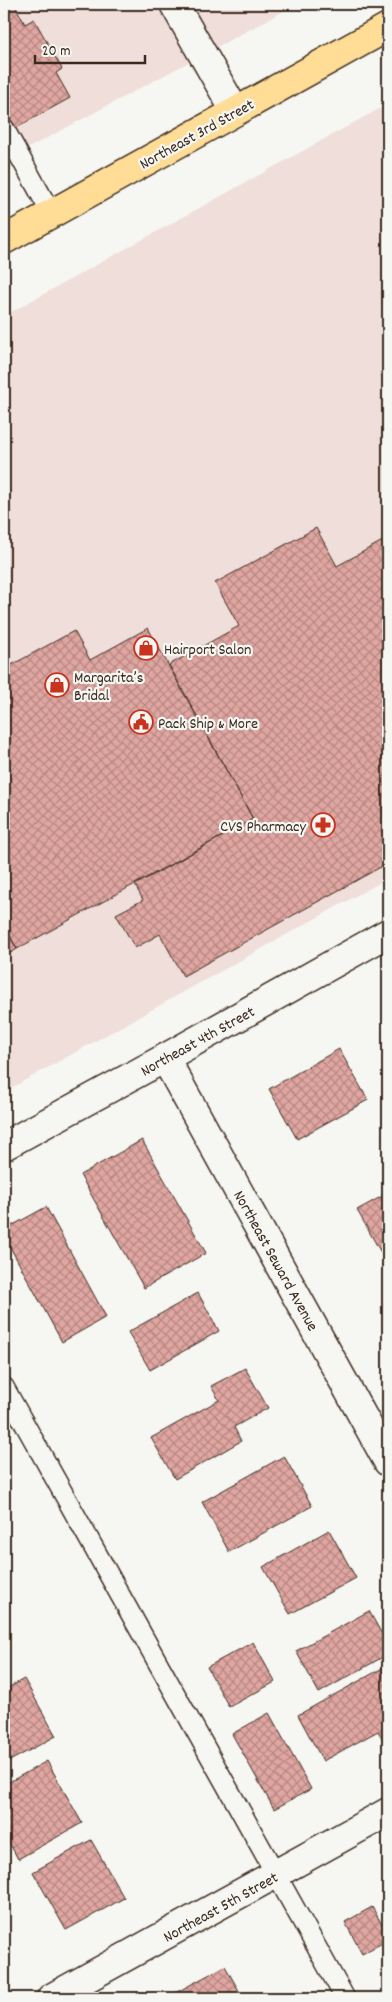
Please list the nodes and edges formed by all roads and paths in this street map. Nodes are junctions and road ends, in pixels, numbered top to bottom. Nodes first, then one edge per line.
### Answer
1 (174, 4) edge
2 (388, 27) edge
3 (235, 111) junction
4 (4, 128) edge
5 (51, 213) junction
6 (4, 240) edge
7 (388, 933) edge
8 (165, 1058) junction
9 (4, 1146) edge
10 (4, 1387) edge
11 (388, 1462) edge
12 (388, 1812) edge
13 (278, 1874) junction
14 (51, 1998) edge
15 (345, 1998) edge

1 - 3 street
2 - 3 main road, Northeast 3rd Street
3 - 5 main road, Northeast 3rd Street
4 - 5 lane
5 - 6 main road, Northeast 3rd Street
7 - 8 street, Northeast 4th Street
8 - 9 street, Northeast 4th Street
8 - 11 street, Northeast Seward Avenue
10 - 13 lane
12 - 13 street, Northeast 5th Street
13 - 14 street, Northeast 5th Street
13 - 15 lane

